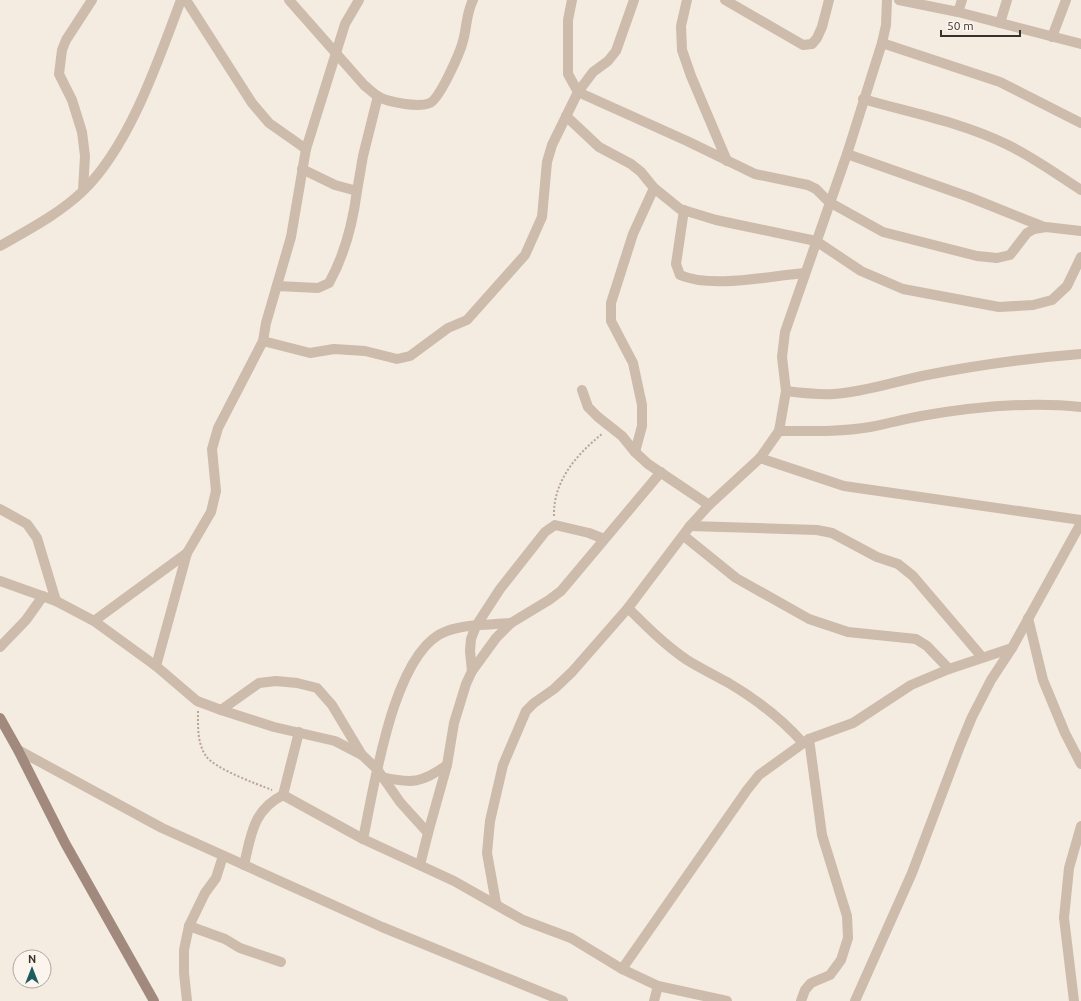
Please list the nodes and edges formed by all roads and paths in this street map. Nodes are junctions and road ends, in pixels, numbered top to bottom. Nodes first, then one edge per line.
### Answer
1 (92, 0) edge
2 (181, 0) edge
3 (186, 0) edge
4 (289, 0) edge
5 (360, 0) edge
6 (473, 0) edge
7 (572, 0) edge
8 (634, 0) edge
9 (687, 0) edge
10 (725, 0) edge
11 (829, 0) edge
12 (887, 0) edge
13 (899, 0) edge
14 (962, 0) edge
15 (1007, 0) edge
16 (1066, 0) edge
17 (958, 12) junction
18 (1000, 23) junction
19 (1052, 37) junction
20 (882, 43) junction
21 (1081, 44) edge
22 (335, 52) junction
23 (578, 92) junction
24 (378, 96) junction
25 (864, 99) junction
26 (566, 116) junction
27 (1081, 123) edge
28 (306, 149) junction
29 (847, 154) junction
30 (727, 161) junction
31 (302, 169) junction
32 (654, 188) junction
33 (83, 190) junction
34 (1081, 190) edge
35 (357, 191) junction
36 (829, 202) junction
37 (684, 210) junction
38 (1046, 227) junction
39 (1081, 230) edge
40 (816, 241) junction
41 (0, 246) edge
42 (1081, 257) edge
43 (805, 273) junction
44 (277, 286) junction
45 (263, 341) junction
46 (1081, 354) edge
47 (582, 390) dead end
48 (786, 391) junction
49 (1081, 407) edge
50 (611, 426) junction
51 (779, 431) junction
52 (635, 452) junction
53 (760, 458) junction
54 (660, 472) junction
55 (709, 505) junction
56 (0, 509) edge
57 (1081, 520) edge
58 (1081, 523) edge
59 (555, 525) junction
60 (690, 526) junction
61 (684, 536) junction
62 (604, 539) junction
63 (187, 553) junction
64 (0, 581) edge
65 (43, 596) junction
66 (56, 601) junction
67 (628, 608) junction
68 (1028, 618) junction
69 (94, 621) junction
70 (510, 622) junction
71 (476, 626) junction
72 (0, 647) edge
73 (1012, 648) junction
74 (982, 657) junction
75 (156, 666) junction
76 (949, 669) junction
77 (472, 671) junction
78 (197, 701) junction
79 (221, 710) junction
80 (0, 718) edge
81 (299, 732) junction
82 (806, 741) junction
83 (18, 750) junction
84 (362, 755) junction
85 (1081, 764) edge
86 (447, 765) junction
87 (380, 773) junction
88 (282, 795) junction
89 (1081, 826) edge
90 (428, 833) junction
91 (363, 839) junction
92 (223, 856) junction
93 (244, 865) junction
94 (420, 865) junction
95 (496, 903) junction
96 (189, 926) junction
97 (281, 962) dead end
98 (622, 969) junction
99 (658, 986) junction
100 (695, 997) edge
101 (154, 1001) edge
102 (187, 1001) edge
103 (563, 1001) edge
104 (654, 1001) edge
105 (727, 1001) edge
106 (801, 1001) edge
107 (855, 1001) edge
108 (1074, 1001) edge

1 - 33 street
2 - 33 street
3 - 28 street
4 - 22 street
5 - 22 street
6 - 24 street
7 - 23 street
8 - 23 street
9 - 30 street
10 - 11 street
12 - 20 street
13 - 17 street
14 - 17 street
15 - 18 street
16 - 19 street
17 - 18 street
18 - 19 street
19 - 21 street
20 - 25 street
20 - 27 street
22 - 24 street
22 - 28 street
23 - 26 street
23 - 30 street
24 - 35 street
25 - 29 street
25 - 34 street
26 - 32 street
26 - 45 street
28 - 31 street
29 - 36 street
29 - 38 street
30 - 36 street
31 - 35 street
31 - 44 street
32 - 37 street
32 - 52 street
33 - 41 street
35 - 44 street
36 - 38 street
36 - 40 street
37 - 40 street
37 - 43 street
38 - 39 street
40 - 42 street
40 - 43 street
43 - 48 street
44 - 45 street
45 - 63 street
46 - 48 street
47 - 50 street
48 - 51 street
49 - 51 street
50 - 52 street
50 - 59 path
51 - 53 street
52 - 54 street
53 - 55 street
53 - 57 street
54 - 55 street
54 - 62 street
55 - 60 street
56 - 66 street
58 - 68 street
59 - 62 street
59 - 71 street
60 - 61 street
60 - 74 street
61 - 67 street
61 - 76 street
62 - 70 street
63 - 69 street
63 - 75 street
64 - 65 street
65 - 66 street
65 - 72 street
66 - 69 street
67 - 82 street
67 - 95 street
68 - 73 street
68 - 85 street
69 - 75 street
70 - 71 street
70 - 77 street
71 - 77 street
71 - 87 street
73 - 74 street
73 - 107 street
74 - 76 street
75 - 78 street
76 - 82 street
77 - 86 street
78 - 79 street
78 - 88 path
79 - 81 street
79 - 84 street
80 - 83 street
81 - 84 street
81 - 88 street
82 - 98 street
82 - 106 street
83 - 92 street
83 - 101 street
84 - 87 street
86 - 87 street
86 - 90 street
87 - 90 street
87 - 91 street
88 - 91 street
88 - 93 street
89 - 108 street
90 - 94 street
91 - 94 street
92 - 93 street
92 - 96 street
93 - 103 street
94 - 95 street
95 - 98 street
96 - 97 street
96 - 102 street
98 - 99 street
99 - 100 street
99 - 104 street
100 - 105 street

